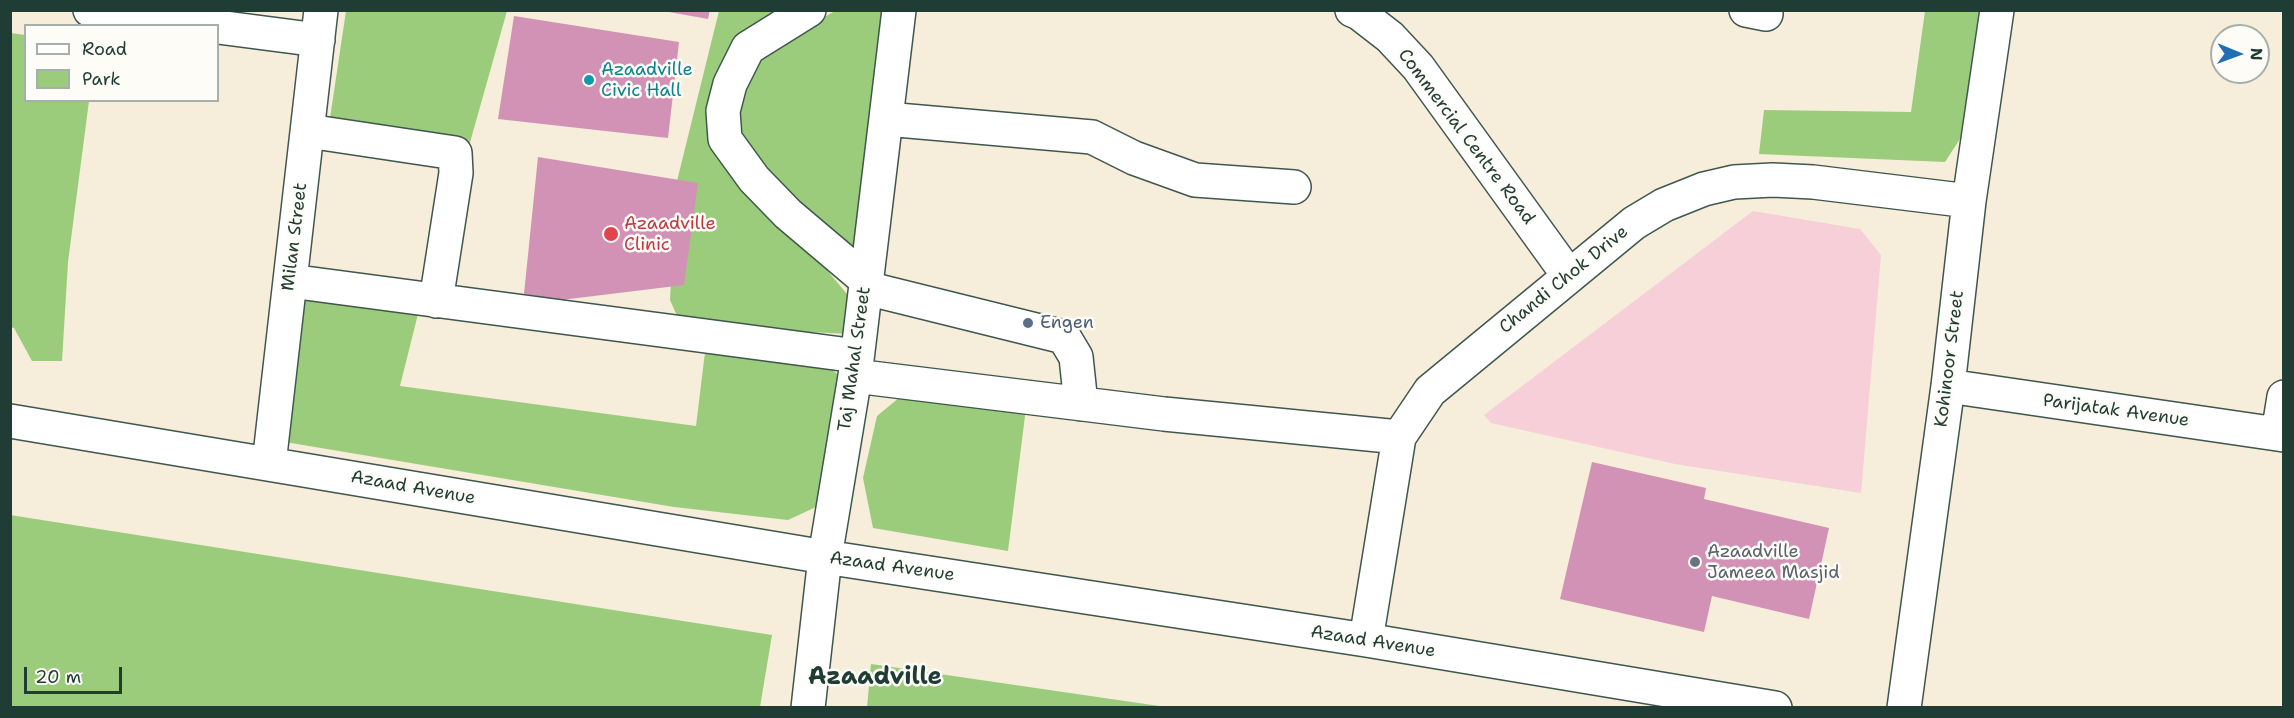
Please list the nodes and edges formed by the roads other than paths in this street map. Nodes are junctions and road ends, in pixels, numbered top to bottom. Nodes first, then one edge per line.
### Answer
1 (90, 10) edge
2 (809, 10) edge
3 (899, 10) edge
4 (1352, 10) edge
5 (1996, 10) edge
6 (193, 24) edge
7 (320, 25) edge
8 (219, 27) edge
9 (886, 119) junction
10 (308, 131) junction
11 (1294, 187) dead end
12 (1969, 201) junction
13 (1569, 276) junction
14 (290, 281) junction
15 (866, 284) junction
16 (436, 301) junction
17 (856, 366) junction
18 (1948, 386) junction
19 (2283, 397) edge
20 (1081, 404) junction
21 (10, 421) edge
22 (2281, 435) edge
23 (1399, 437) junction
24 (269, 464) junction
25 (825, 557) junction
26 (1366, 640) junction
27 (808, 708) edge
28 (1775, 708) edge
29 (1904, 708) edge

1 - 6 street
2 - 15 street
3 - 9 street, Taj Mahal Street
4 - 13 street, Commercial Centre Road
5 - 12 street, Kohinoor Street
7 - 8 street
7 - 10 street, Milan Street
9 - 11 street
9 - 15 street, Taj Mahal Street
10 - 14 street, Milan Street
10 - 16 street
12 - 13 street, Chandi Chok Drive
12 - 18 street, Kohinoor Street
13 - 23 street, Chandi Chok Drive
14 - 16 street
14 - 24 street, Milan Street
15 - 17 street, Taj Mahal Street
15 - 20 street
16 - 17 street
17 - 20 street
17 - 25 street, Taj Mahal Street
18 - 22 street, Parijatak Avenue
18 - 29 street, Kohinoor Street
19 - 22 street
20 - 23 street
21 - 24 street, Azaad Avenue
23 - 26 street, Chandi Chok Drive
24 - 25 street, Azaad Avenue
25 - 26 street, Azaad Avenue
25 - 27 street, Taj Mahal Street
26 - 28 street, Azaad Avenue

